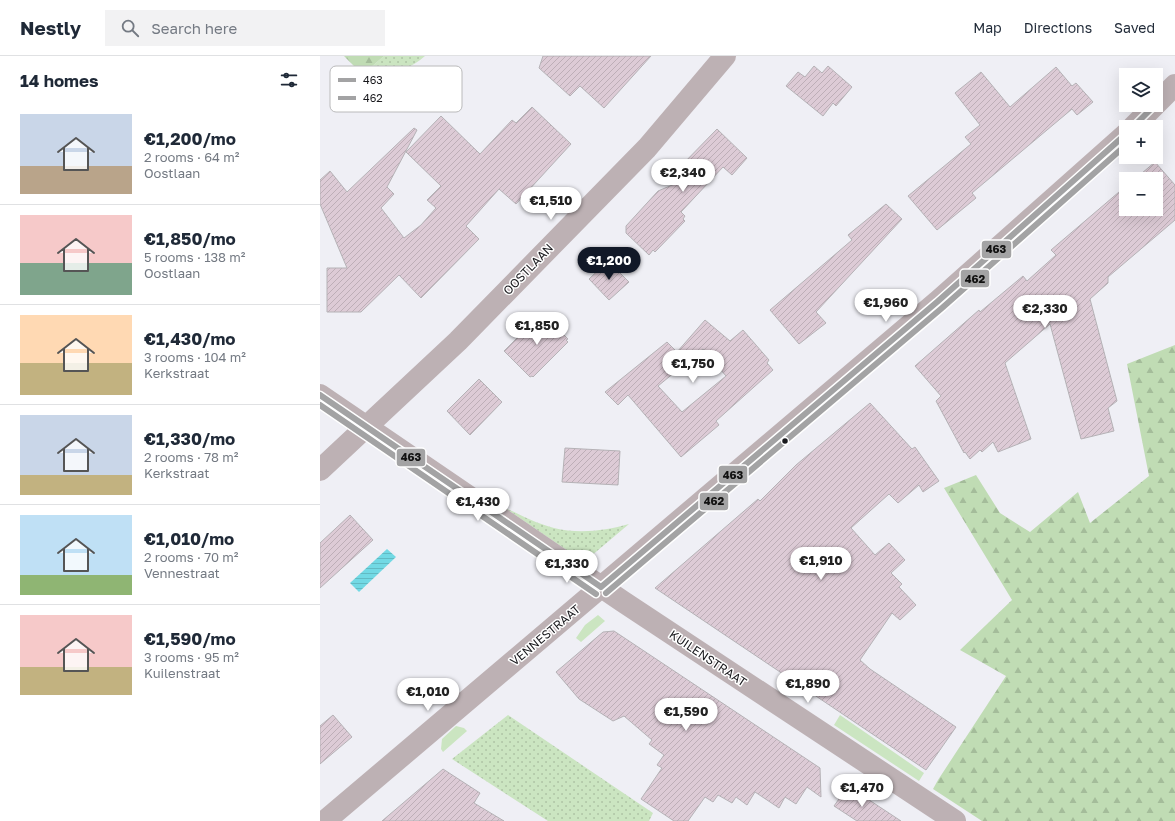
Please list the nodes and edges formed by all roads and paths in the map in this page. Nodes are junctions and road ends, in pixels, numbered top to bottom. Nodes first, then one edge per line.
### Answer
1 (725, 56) edge
2 (1175, 85) edge
3 (1163, 96) edge
4 (1147, 112) edge
5 (1140, 120) edge
6 (1119, 140) edge
7 (320, 395) edge
8 (367, 426) junction
9 (320, 470) edge
10 (601, 587) junction
11 (325, 821) edge
12 (956, 821) edge

1 - 8 street, OOSTLAAN
2 - 3 street
4 - 5 street
6 - 10 street, VENNESTRAAT
7 - 8 street, KUILENSTRAAT
8 - 9 street, OOSTLAAN
8 - 10 street, KUILENSTRAAT
10 - 11 street, VENNESTRAAT
10 - 12 street, KUILENSTRAAT

